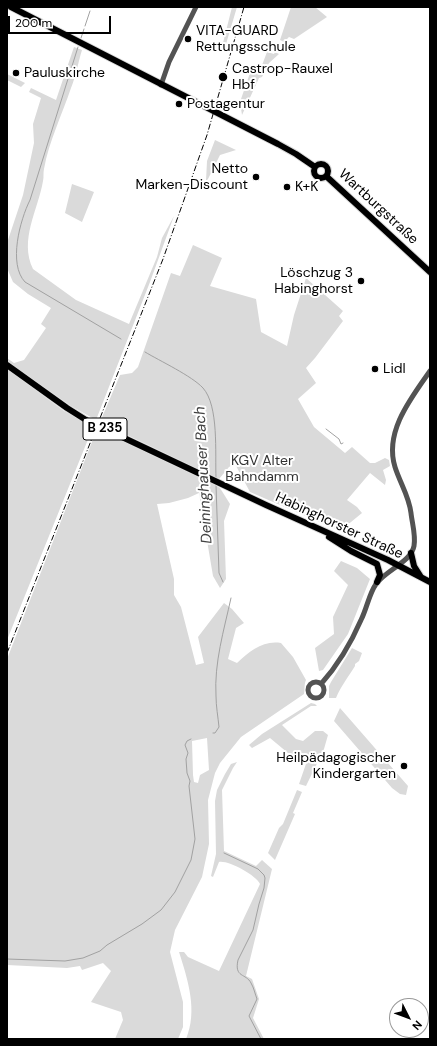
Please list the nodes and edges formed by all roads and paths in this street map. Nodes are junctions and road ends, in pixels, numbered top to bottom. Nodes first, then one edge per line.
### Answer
1 (11, 7) edge
2 (196, 7) edge
3 (161, 84) junction
4 (315, 167) junction
5 (326, 176) junction
6 (430, 272) edge
7 (7, 365) edge
8 (430, 371) edge
9 (311, 526) junction
10 (411, 553) junction
11 (397, 565) junction
12 (422, 578) junction
13 (377, 582) junction
14 (430, 582) edge
15 (321, 684) dead end

1 - 3 main road
2 - 3 street
3 - 4 main road
4 - 5 main road
4 - 5 main road
5 - 6 main road, Wartburgstraße
7 - 9 main road, Habinghorster Straße / B 235
8 - 10 street
9 - 11 main road, Habinghorster Straße / B 235
9 - 13 main road
10 - 11 street
10 - 12 main road
11 - 12 main road, Habinghorster Straße / B 235
11 - 13 street
12 - 14 main road, Habinghorster Straße / B 235
13 - 15 street

